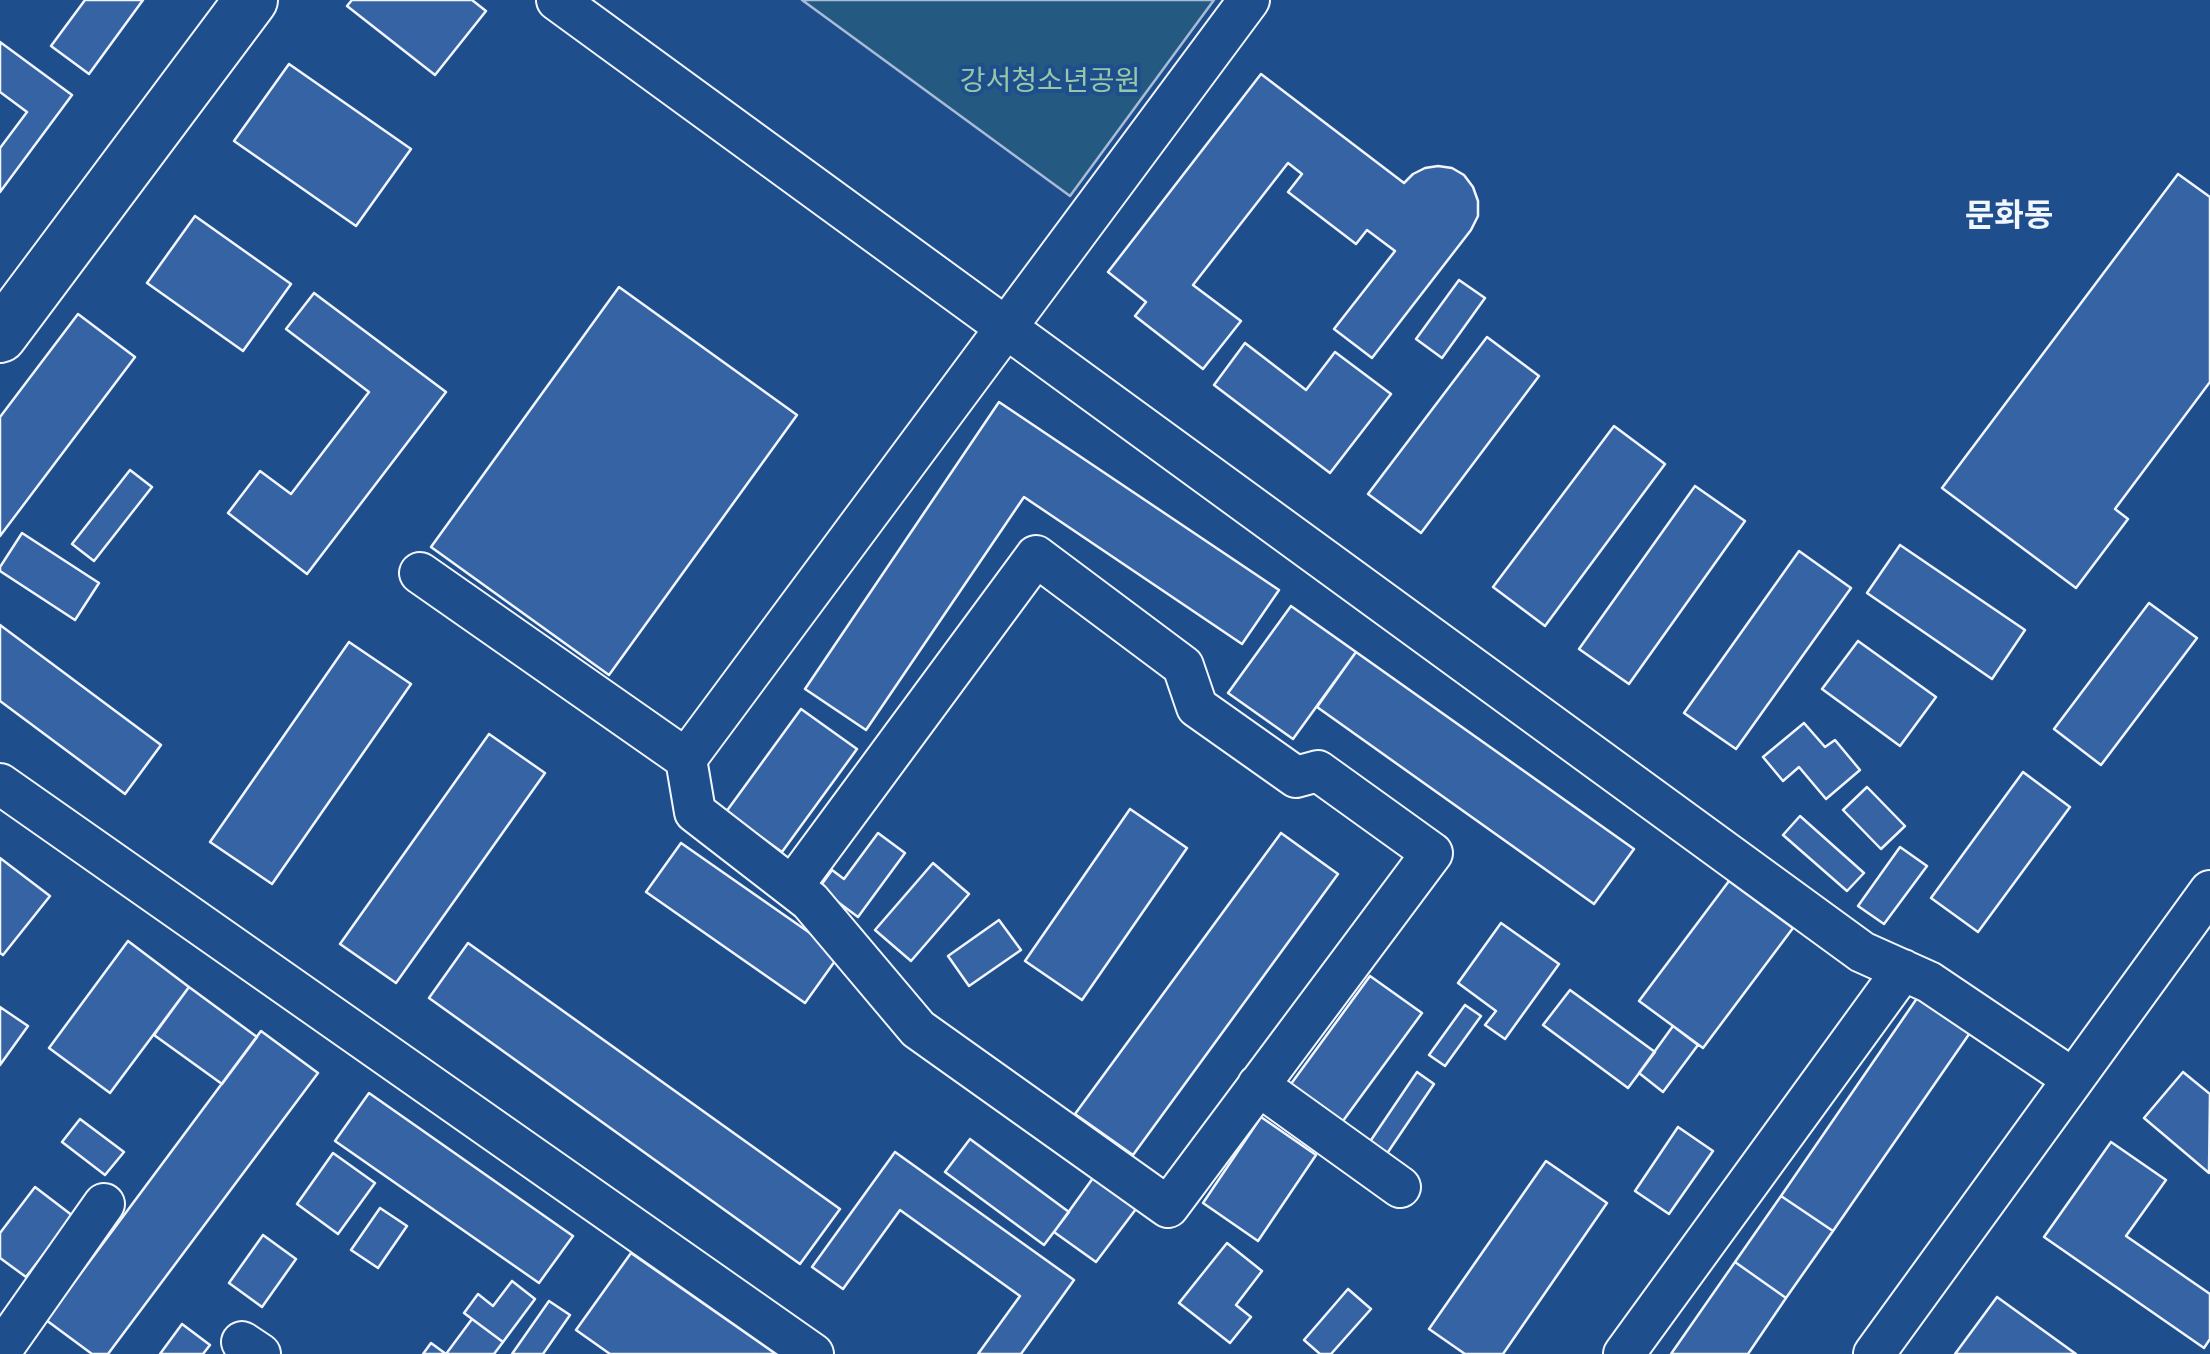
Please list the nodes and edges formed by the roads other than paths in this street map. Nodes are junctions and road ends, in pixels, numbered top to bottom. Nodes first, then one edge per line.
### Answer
1 (251, 0) edge
2 (558, 0) edge
3 (1249, 0) edge
4 (1005, 327) junction
5 (0, 336) edge
6 (420, 573) dead end
7 (686, 759) junction
8 (0, 784) edge
9 (792, 887) junction
10 (2210, 891) edge
11 (1903, 970) junction
12 (2073, 1079) junction
13 (1258, 1085) junction
14 (1400, 1187) dead end
15 (104, 1204) dead end
16 (0, 1352) edge
17 (813, 1354) edge
18 (1624, 1354) edge
19 (1874, 1354) edge

1 - 5 main road
2 - 4 street
3 - 4 street
4 - 7 street
4 - 11 street
6 - 7 street
7 - 9 street
8 - 17 street
9 - 13 street
9 - 13 street
10 - 12 street
11 - 12 street
11 - 18 street
12 - 19 street
13 - 14 street
15 - 16 street

